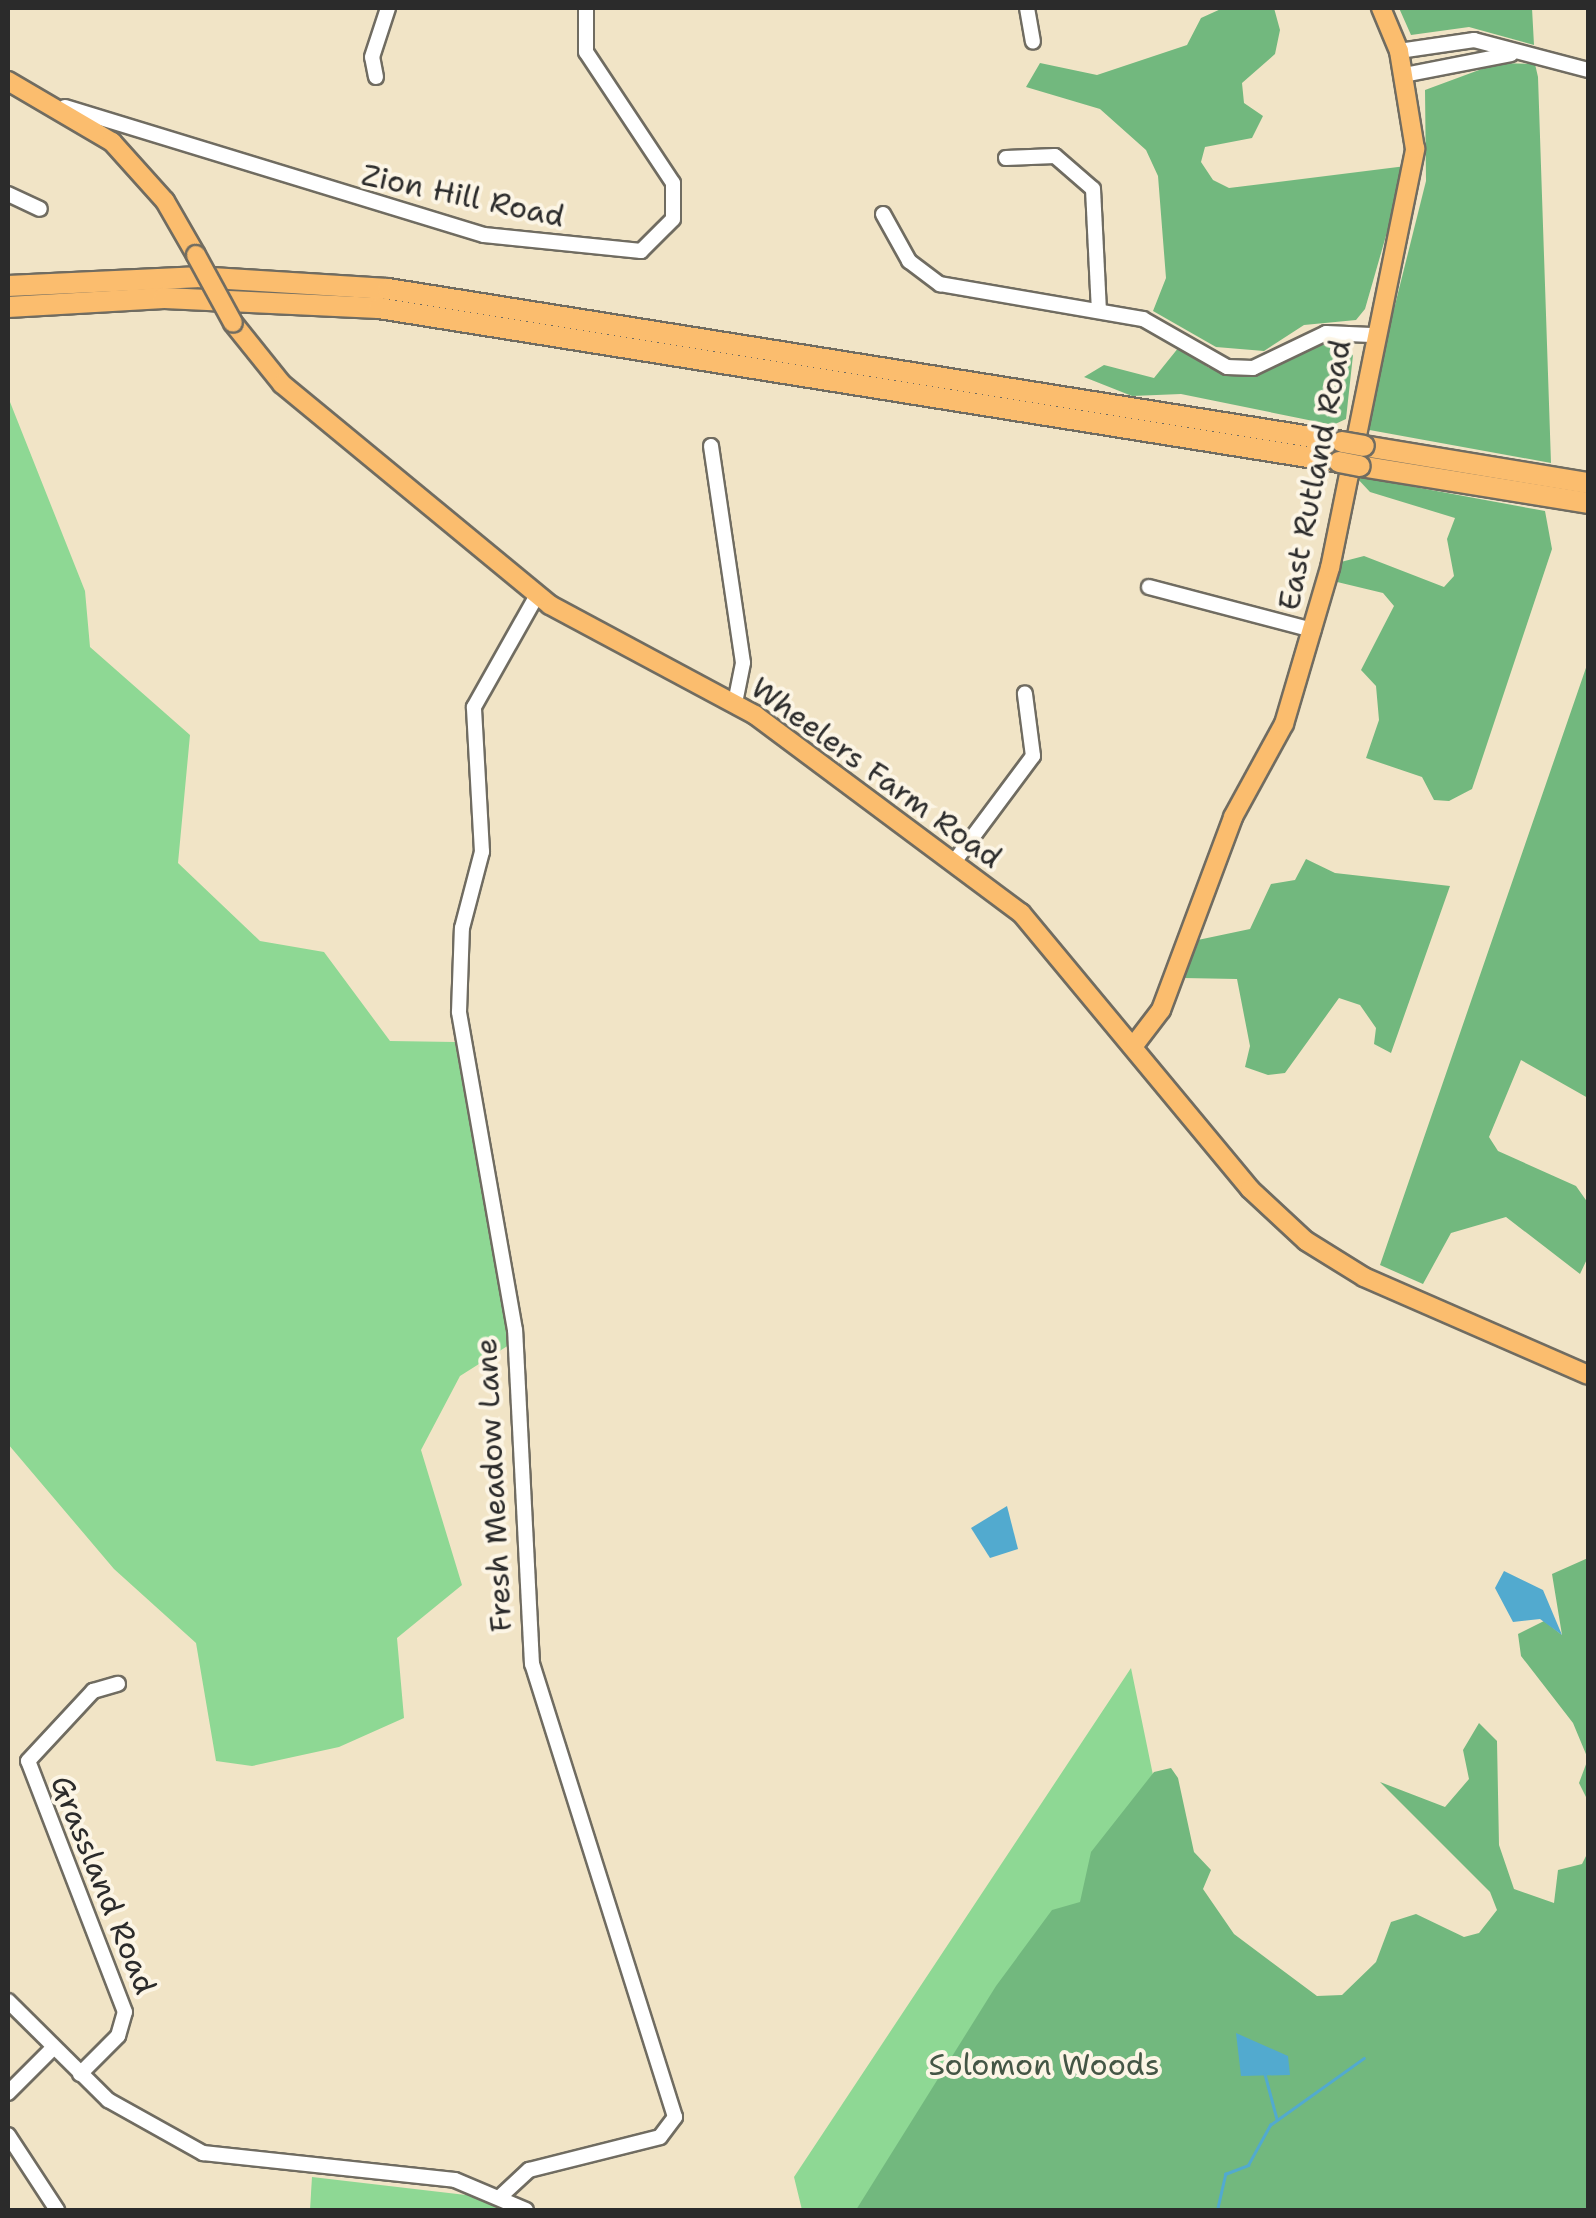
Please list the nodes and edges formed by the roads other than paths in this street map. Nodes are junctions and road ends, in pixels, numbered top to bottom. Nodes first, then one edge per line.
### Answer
1 (388, 8) edge
2 (586, 8) edge
3 (1028, 8) edge
4 (1381, 8) edge
5 (1033, 41) dead end
6 (1399, 51) junction
7 (1515, 53) junction
8 (1588, 70) edge
9 (1404, 75) junction
10 (376, 77) dead end
11 (8, 81) edge
12 (65, 108) junction
13 (1006, 158) dead end
14 (8, 194) edge
15 (40, 209) dead end
16 (883, 214) dead end
17 (14, 285) edge
18 (128, 298) junction
19 (8, 306) edge
20 (1098, 310) junction
21 (8, 318) edge
22 (1371, 335) junction
23 (711, 446) dead end
24 (1340, 452) junction
25 (1362, 456) junction
26 (1588, 482) edge
27 (1588, 503) edge
28 (1149, 587) dead end
29 (537, 595) junction
30 (1313, 630) junction
31 (1025, 694) dead end
32 (735, 702) junction
33 (954, 862) junction
34 (1135, 1044) junction
35 (1588, 1375) edge
36 (118, 1684) dead end
37 (8, 2001) edge
38 (53, 2048) junction
39 (80, 2074) junction
40 (8, 2093) edge
41 (8, 2135) edge
42 (502, 2195) junction
43 (56, 2210) edge
44 (526, 2210) edge

1 - 10 street
2 - 12 street, Zion Hill Road
3 - 5 street
4 - 6 main road, East Rutland Road
6 - 7 street
6 - 9 main road, East Rutland Road
7 - 8 street
7 - 9 street
9 - 22 main road, East Rutland Road
11 - 12 main road, Zion Hill Road
12 - 29 main road, Wheelers Farm Road, bridge
13 - 20 street
14 - 15 street
16 - 20 street
17 - 24 highway
18 - 19 highway
18 - 21 highway
18 - 24 highway
20 - 22 street
22 - 30 main road, East Rutland Road
23 - 32 street
24 - 25 highway, bridge
25 - 26 highway
25 - 27 highway
28 - 30 street
29 - 32 main road, Wheelers Farm Road
29 - 42 street, Fresh Meadow Lane
30 - 34 main road, East Rutland Road
31 - 33 street
32 - 33 main road, Wheelers Farm Road
33 - 34 main road, Wheelers Farm Road
34 - 35 main road, Wheelers Farm Road
36 - 39 street, Grassland Road
37 - 38 street
38 - 39 street
38 - 40 street
39 - 42 street
41 - 43 street
42 - 44 street

